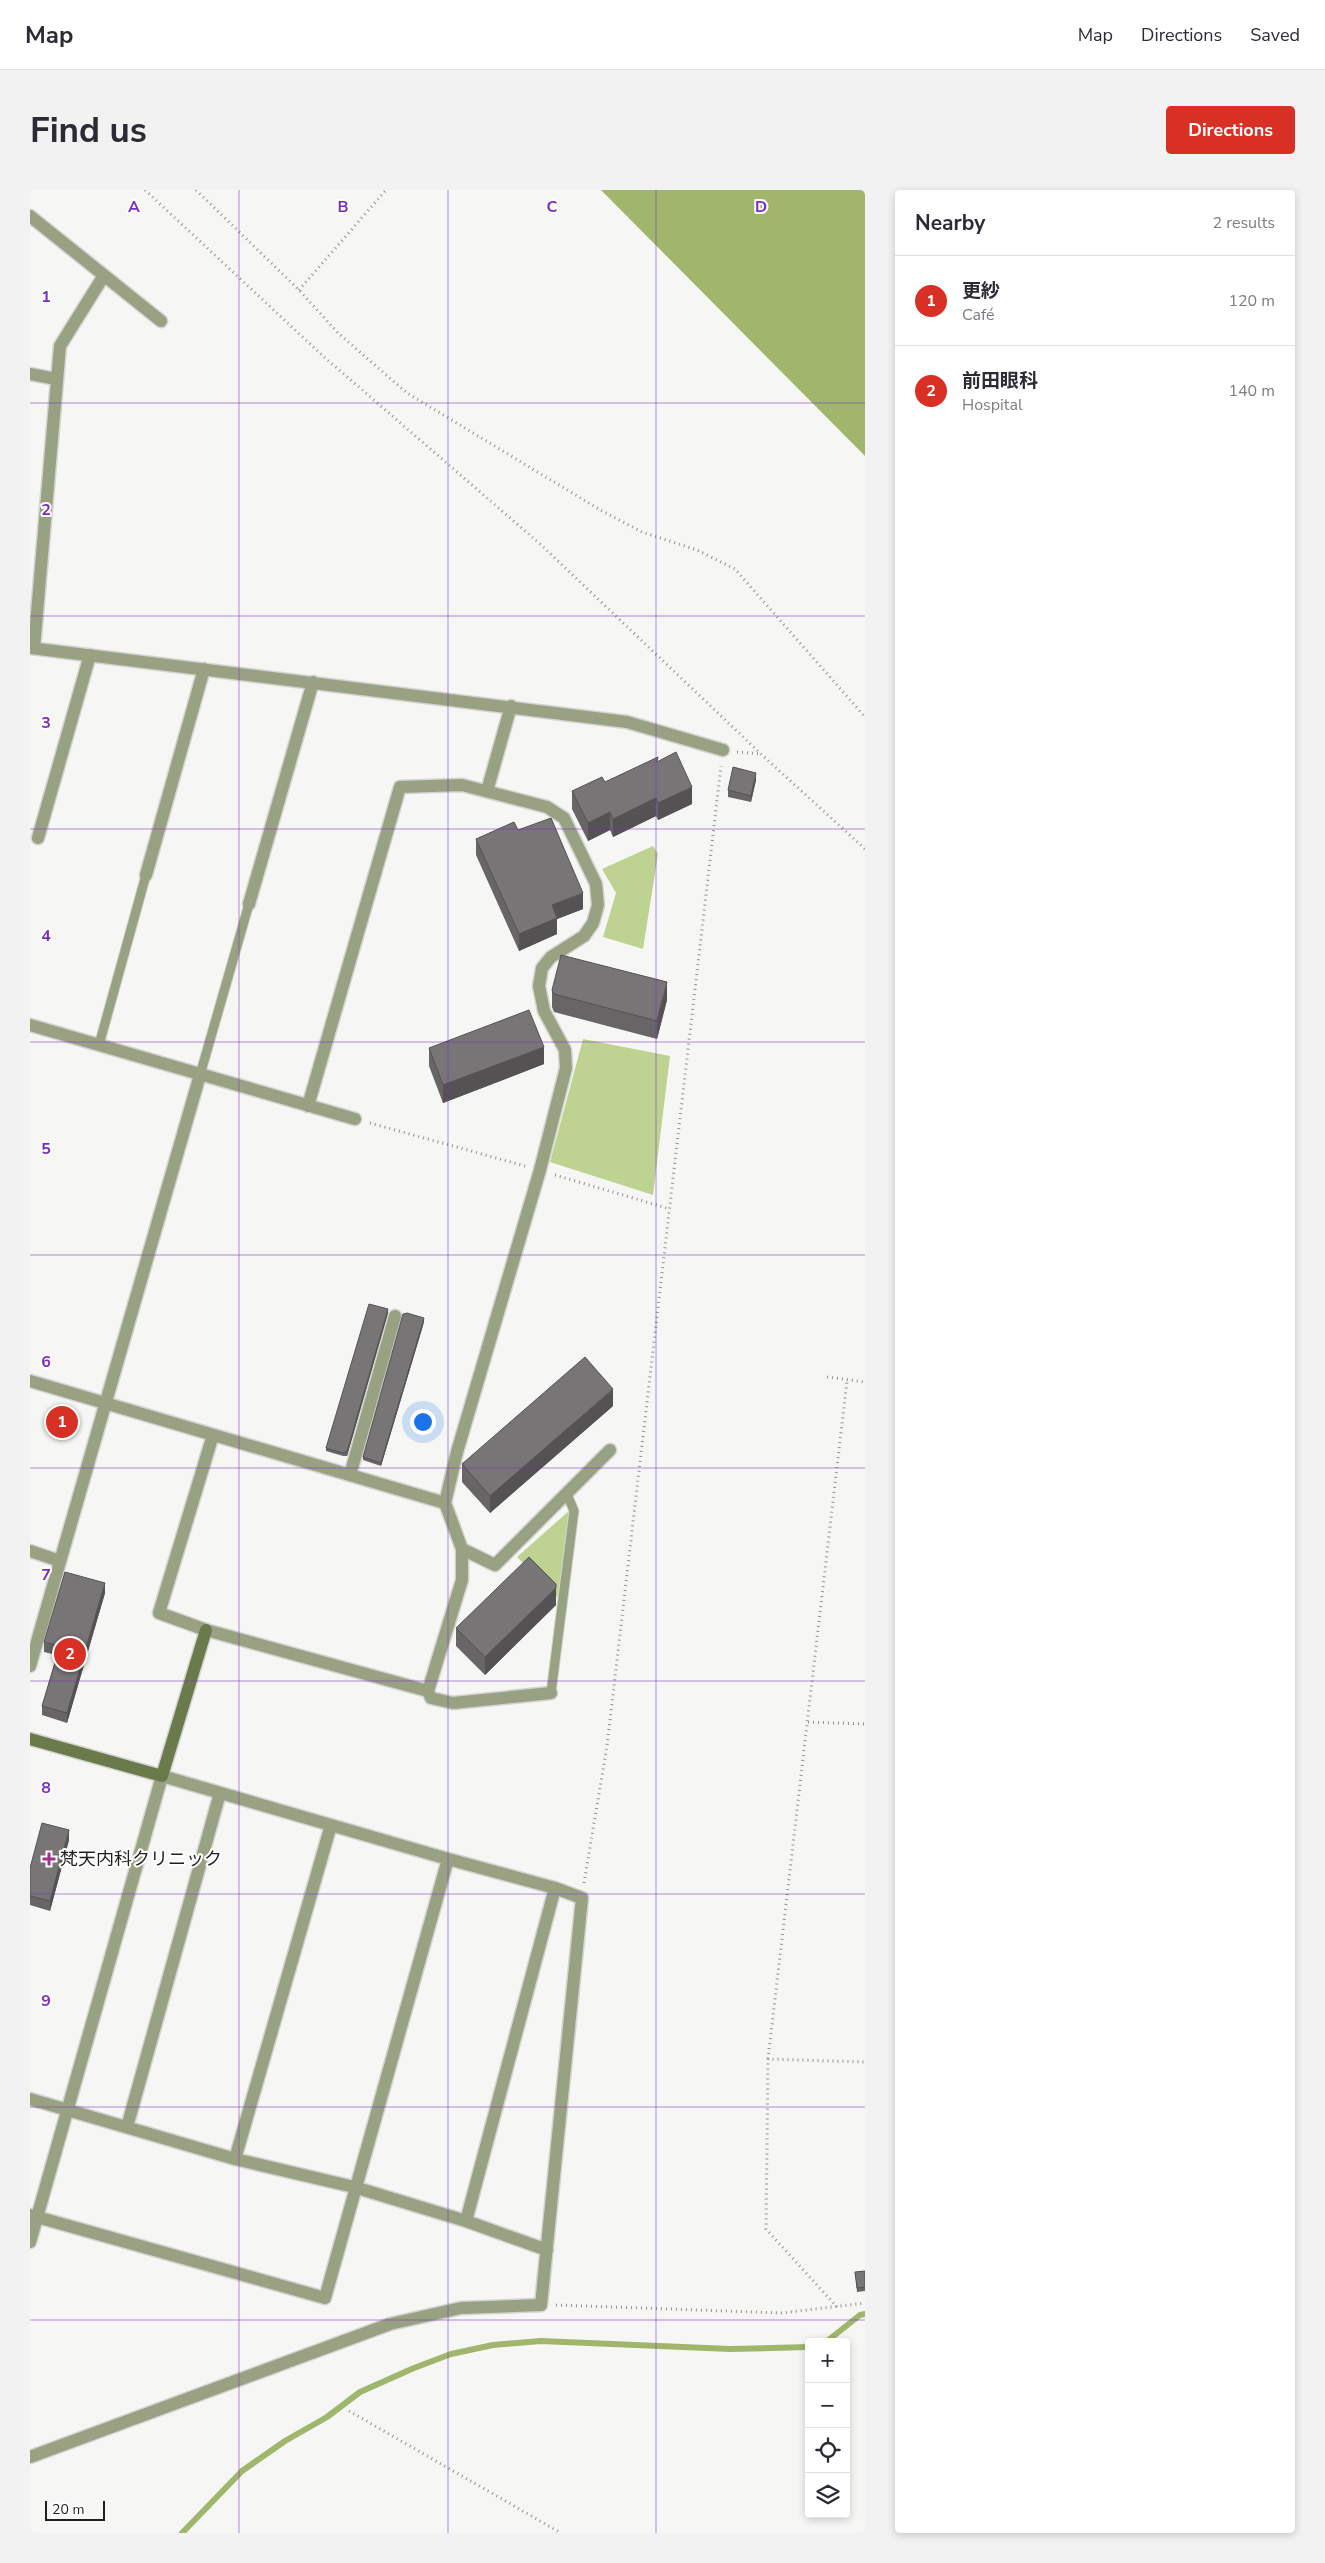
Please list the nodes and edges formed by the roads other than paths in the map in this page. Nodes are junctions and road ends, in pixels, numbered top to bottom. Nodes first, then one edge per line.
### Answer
1 (30, 216) edge
2 (103, 277) junction
3 (161, 321) dead end
4 (30, 374) edge
5 (56, 379) junction
6 (32, 648) edge
7 (90, 656) junction
8 (204, 669) junction
9 (313, 682) junction
10 (511, 706) junction
11 (723, 750) road end
12 (487, 791) junction
13 (38, 838) dead end
14 (146, 875) joint
15 (249, 904) joint
16 (30, 1025) edge
17 (99, 1045) junction
18 (200, 1075) junction
19 (308, 1106) junction
20 (355, 1120) road end
21 (395, 1316) dead end
22 (30, 1381) edge
23 (107, 1402) junction
24 (213, 1435) junction
25 (610, 1450) dead end
26 (350, 1475) junction
27 (567, 1494) junction
28 (445, 1503) junction
29 (462, 1549) junction
30 (30, 1551) edge
31 (60, 1561) junction
32 (206, 1630) junction
33 (30, 1666) edge
34 (428, 1691) junction
35 (551, 1693) joint
36 (30, 1739) edge
37 (162, 1776) junction
38 (220, 1792) junction
39 (331, 1825) junction
40 (448, 1859) junction
41 (555, 1888) junction
42 (30, 2099) edge
43 (68, 2110) junction
44 (127, 2127) junction
45 (235, 2158) junction
46 (354, 2187) junction
47 (34, 2216) edge
48 (466, 2221) junction
49 (30, 2242) edge
50 (547, 2250) junction
51 (30, 2457) edge

1 - 2 street
2 - 3 street
2 - 5 street
4 - 5 street
5 - 6 street
6 - 7 street
7 - 8 street
7 - 13 street
8 - 9 street
8 - 14 street
9 - 10 street
9 - 15 street
10 - 11 street
10 - 12 street
12 - 19 street
12 - 28 street
14 - 17 lane
15 - 18 lane
16 - 17 street
17 - 18 street
18 - 19 street
18 - 23 street
19 - 20 street
21 - 26 street
22 - 23 street
23 - 24 street
23 - 31 street
24 - 26 street
24 - 32 street
25 - 27 street
26 - 28 street
27 - 29 street
27 - 35 lane
28 - 29 street
29 - 34 street
30 - 31 street
31 - 33 street
32 - 34 street
32 - 37 street
34 - 35 street
36 - 37 street
37 - 38 street
37 - 43 street
38 - 39 street
38 - 44 street
39 - 40 street
39 - 45 street
40 - 41 street
40 - 46 street
41 - 48 street
41 - 50 street
42 - 43 street
43 - 44 street
43 - 47 street
44 - 45 street
45 - 46 street
46 - 47 street
46 - 48 street
47 - 49 street
48 - 50 street
50 - 51 street

